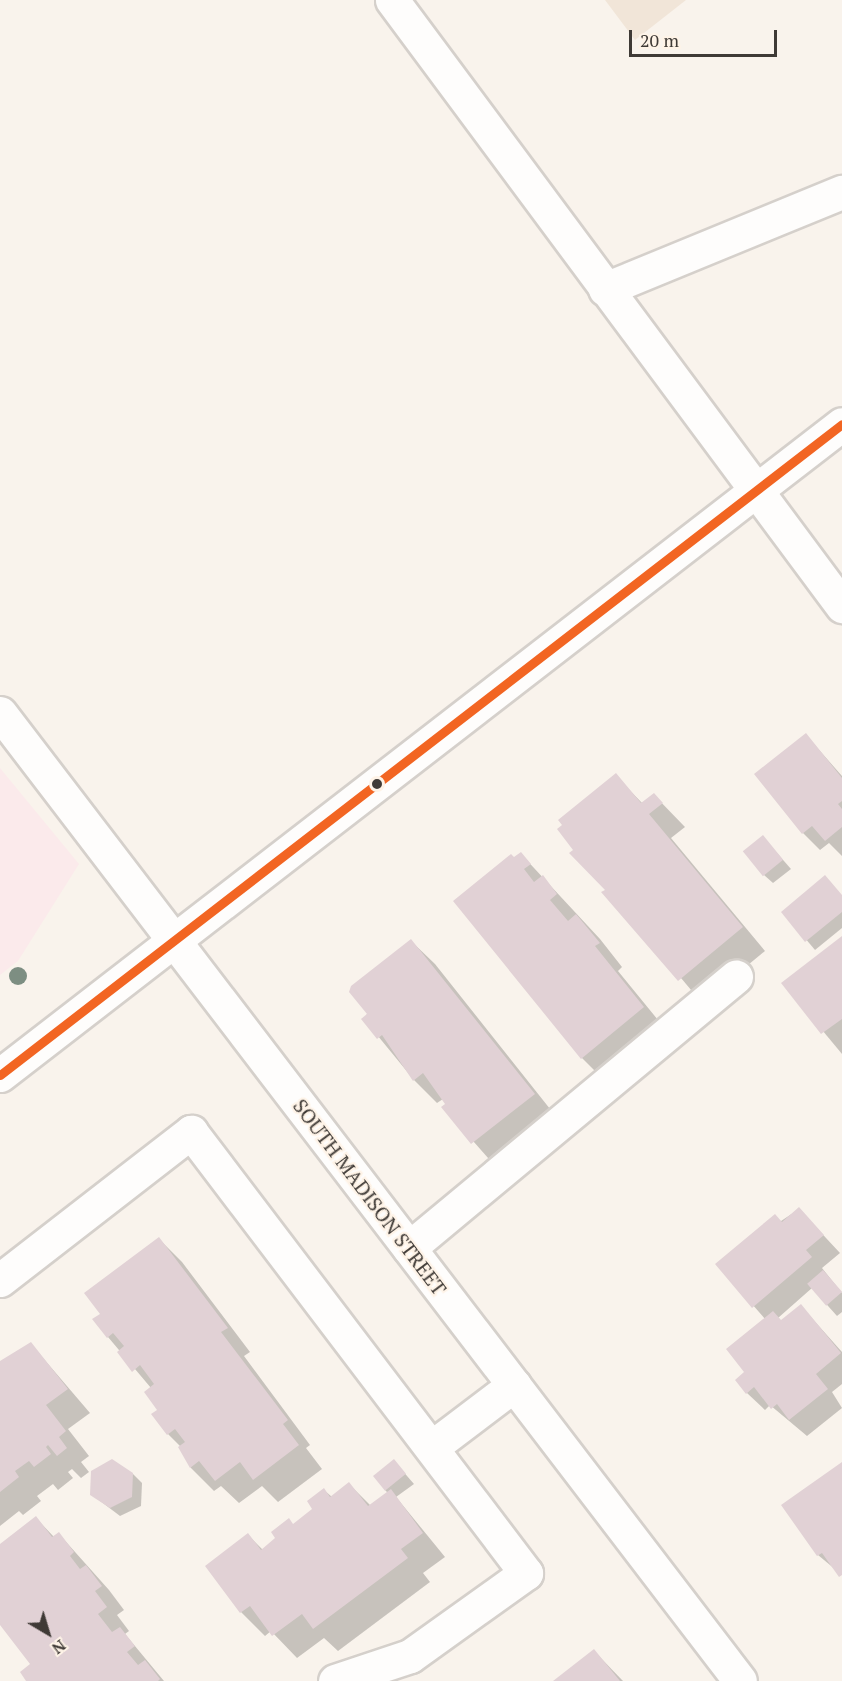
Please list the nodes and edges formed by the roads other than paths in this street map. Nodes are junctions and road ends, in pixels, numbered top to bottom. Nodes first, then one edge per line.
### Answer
1 (392, 0) edge
2 (842, 192) edge
3 (605, 289) junction
4 (842, 424) edge
5 (754, 492) junction
6 (842, 606) edge
7 (0, 713) edge
8 (175, 940) junction
9 (736, 977) dead end
10 (0, 1075) edge
11 (409, 1248) junction
12 (0, 1280) edge
13 (514, 1385) junction
14 (432, 1447) junction
15 (335, 1681) edge
16 (740, 1681) edge

1 - 3 street
2 - 3 street
3 - 5 street
4 - 5 street
5 - 6 street
5 - 8 street
7 - 8 street, SOUTH MADISON STREET
8 - 10 street
8 - 11 street, SOUTH MADISON STREET
9 - 11 street
11 - 13 street, SOUTH MADISON STREET
12 - 14 street
13 - 14 street
13 - 16 street, SOUTH MADISON STREET
14 - 15 street

